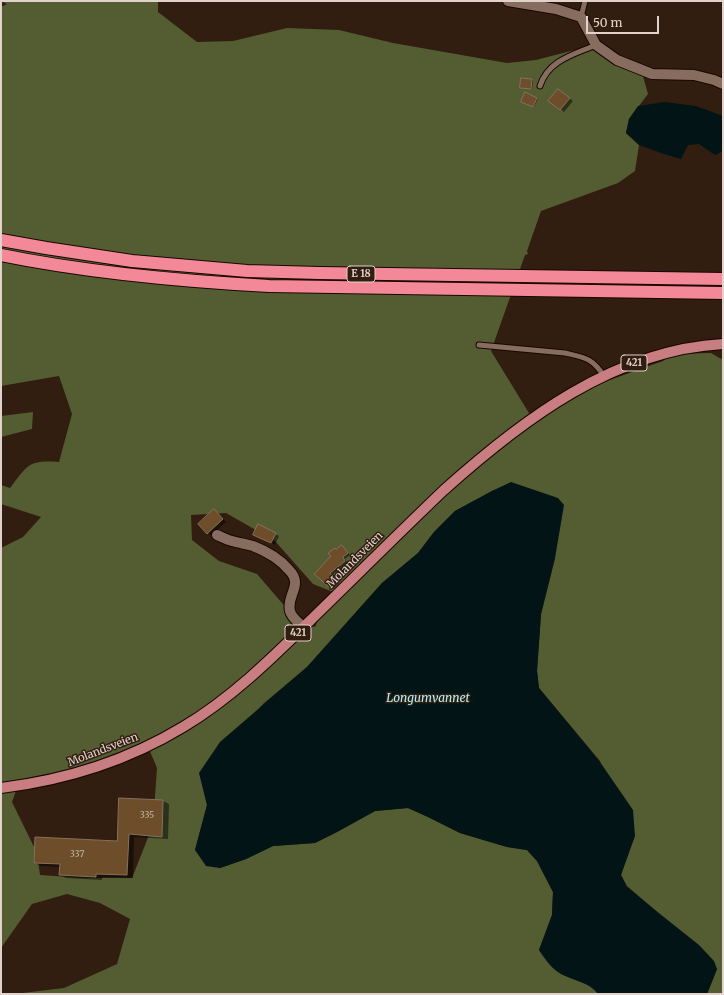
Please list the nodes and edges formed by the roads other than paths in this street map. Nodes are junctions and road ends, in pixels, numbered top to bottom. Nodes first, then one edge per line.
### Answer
1 (508, 1) edge
2 (585, 1) edge
3 (581, 17) junction
4 (596, 45) junction
5 (723, 84) edge
6 (540, 86) dead end
7 (1, 240) edge
8 (1, 255) edge
9 (723, 278) edge
10 (723, 293) edge
11 (723, 344) edge
12 (479, 345) dead end
13 (604, 376) junction
14 (217, 535) dead end
15 (303, 628) junction
16 (1, 788) edge

1 - 3 street
2 - 3 lane
3 - 4 street
4 - 5 street
4 - 6 lane
7 - 9 highway, E 18
8 - 10 highway, E 18
11 - 13 main road, Molandsveien / 421
12 - 13 lane
13 - 15 main road, Molandsveien / 421
14 - 15 street
15 - 16 main road, Molandsveien / 421

